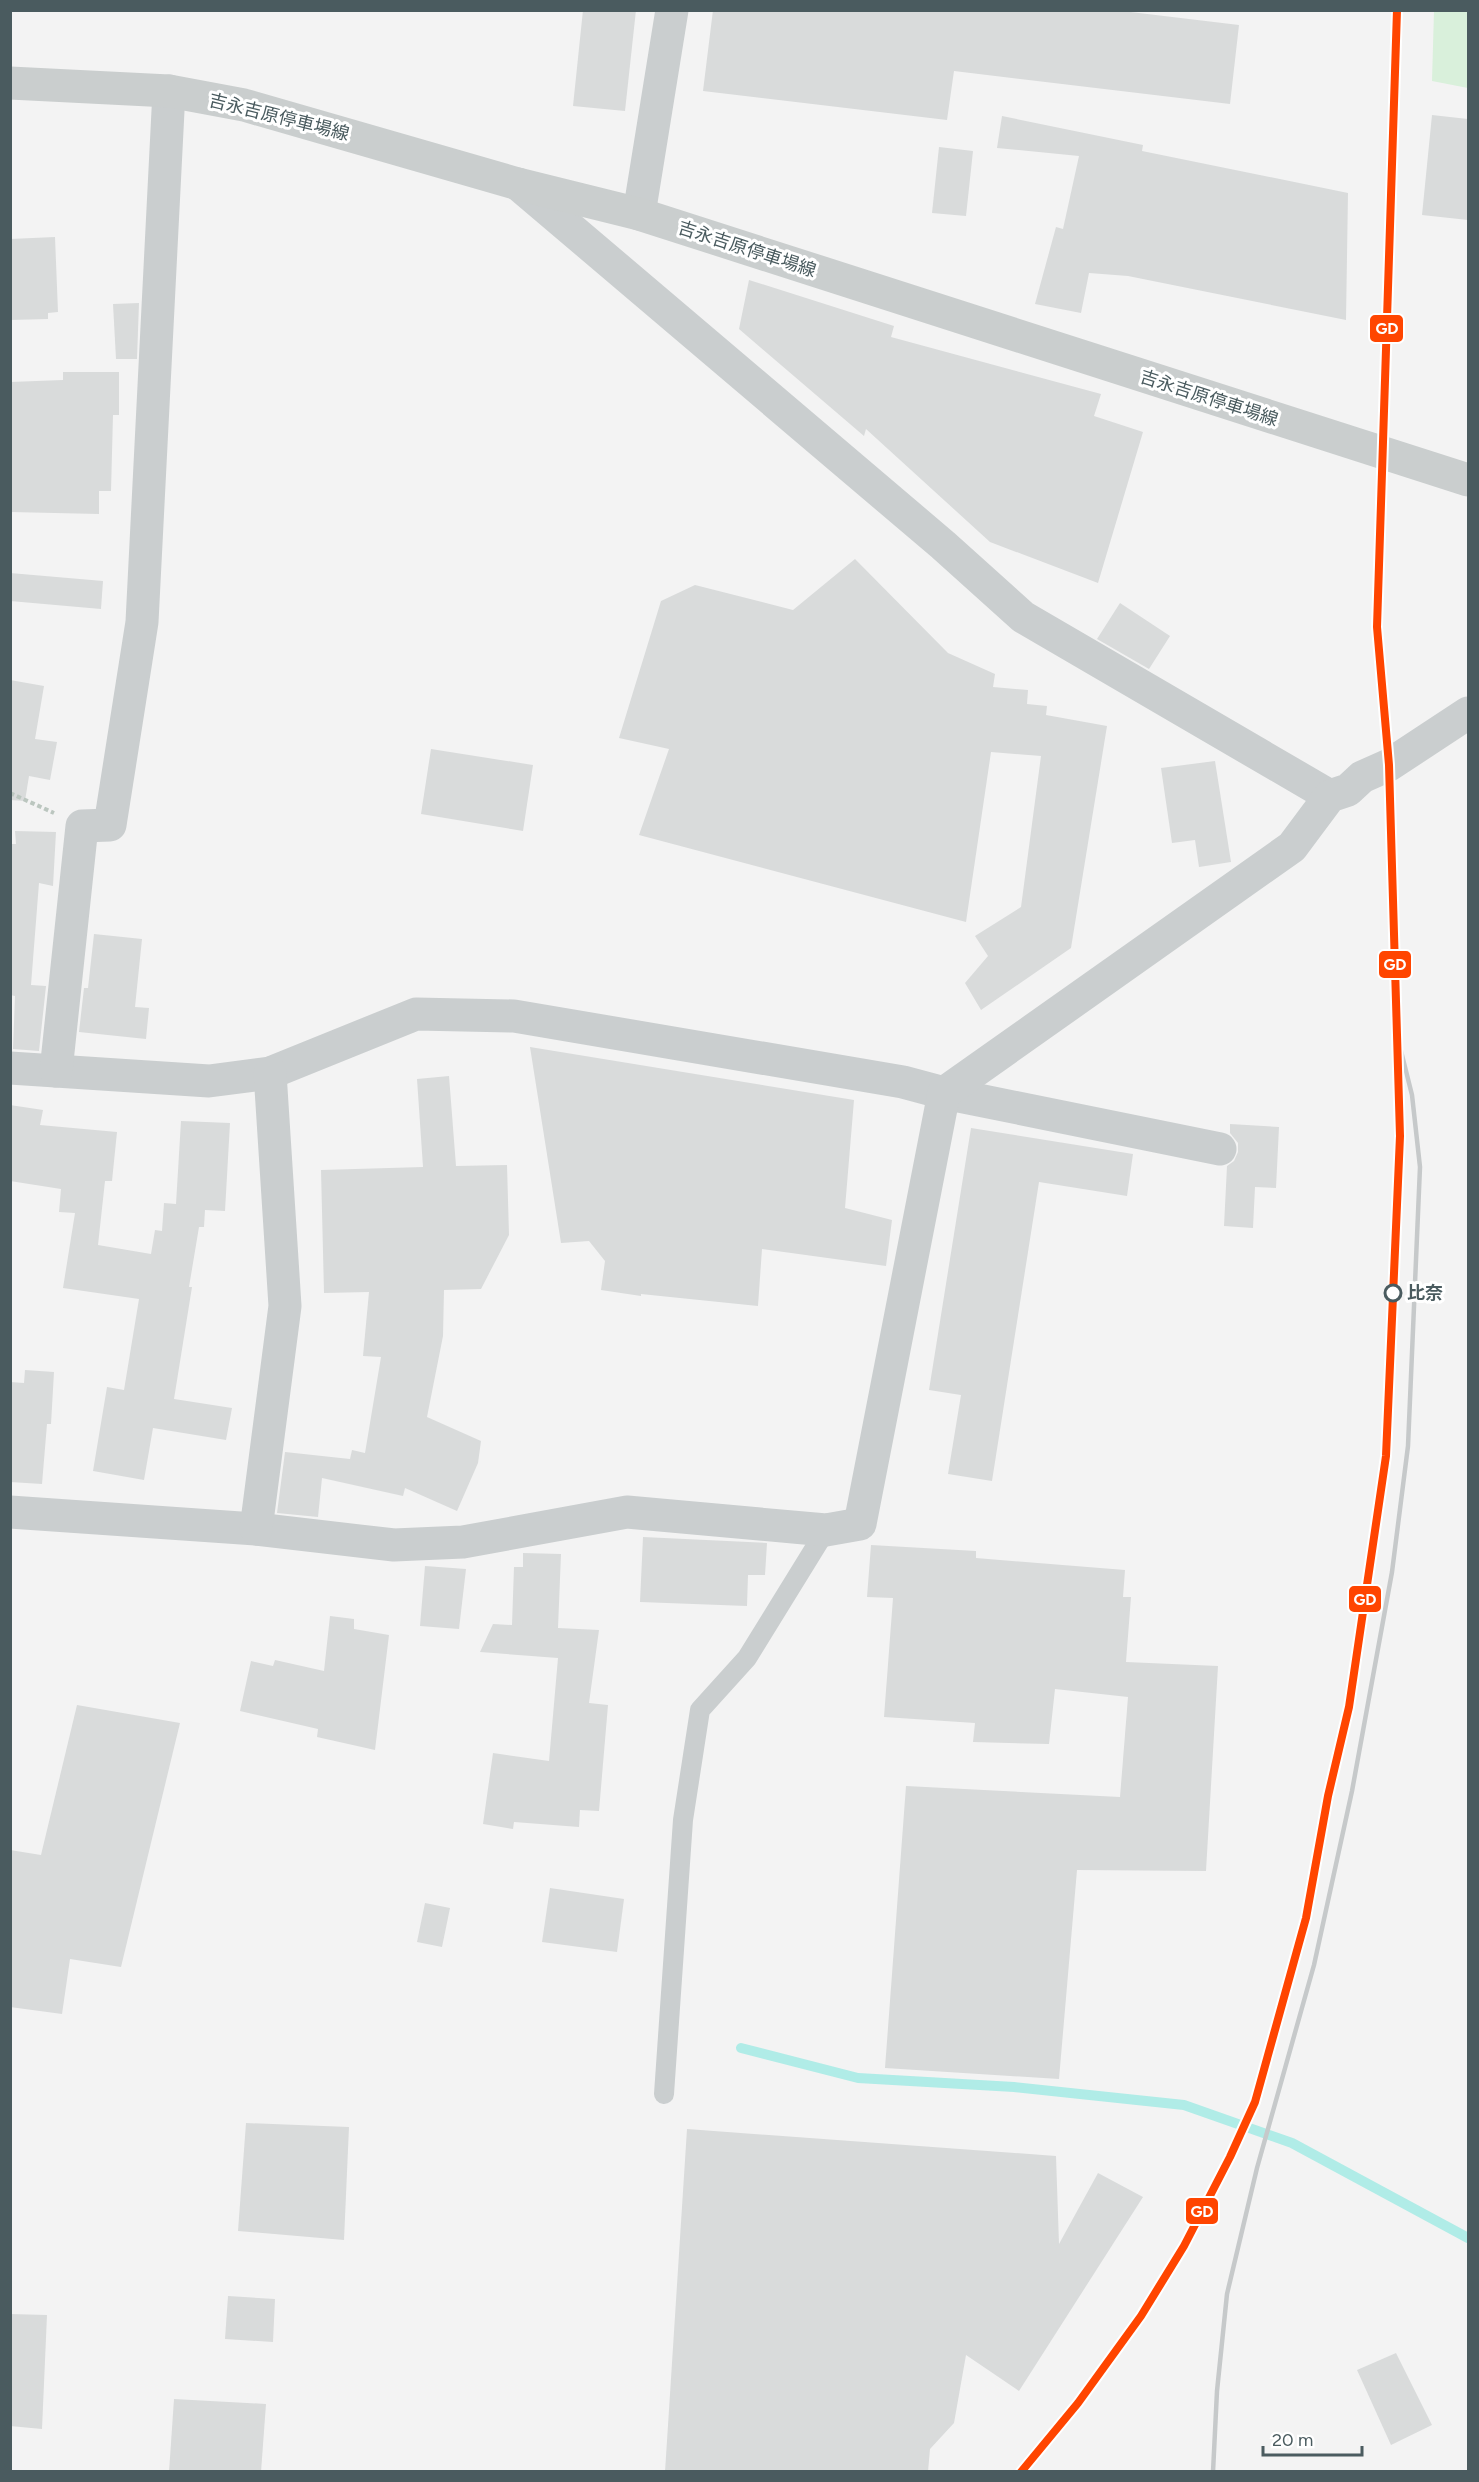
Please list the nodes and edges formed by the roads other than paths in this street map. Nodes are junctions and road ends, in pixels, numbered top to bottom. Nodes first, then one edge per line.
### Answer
1 (672, 10) edge
2 (10, 83) edge
3 (169, 92) junction
4 (518, 184) junction
5 (639, 214) junction
6 (1468, 480) edge
7 (1468, 713) edge
8 (1330, 796) junction
9 (10, 1068) edge
10 (56, 1071) junction
11 (270, 1073) junction
12 (944, 1093) junction
13 (1220, 1149) dead end
14 (10, 1512) edge
15 (256, 1529) junction
16 (826, 1530) junction
17 (664, 2094) dead end

1 - 5 street
2 - 3 main road, 吉永吉原停車場線
3 - 4 main road, 吉永吉原停車場線
3 - 10 street
4 - 5 main road, 吉永吉原停車場線
4 - 8 street
5 - 6 main road, 吉永吉原停車場線
7 - 8 street
8 - 12 street
9 - 10 street
10 - 11 street
11 - 12 street
11 - 15 street
12 - 13 street
12 - 16 street
14 - 15 street
15 - 16 street
16 - 17 lane

